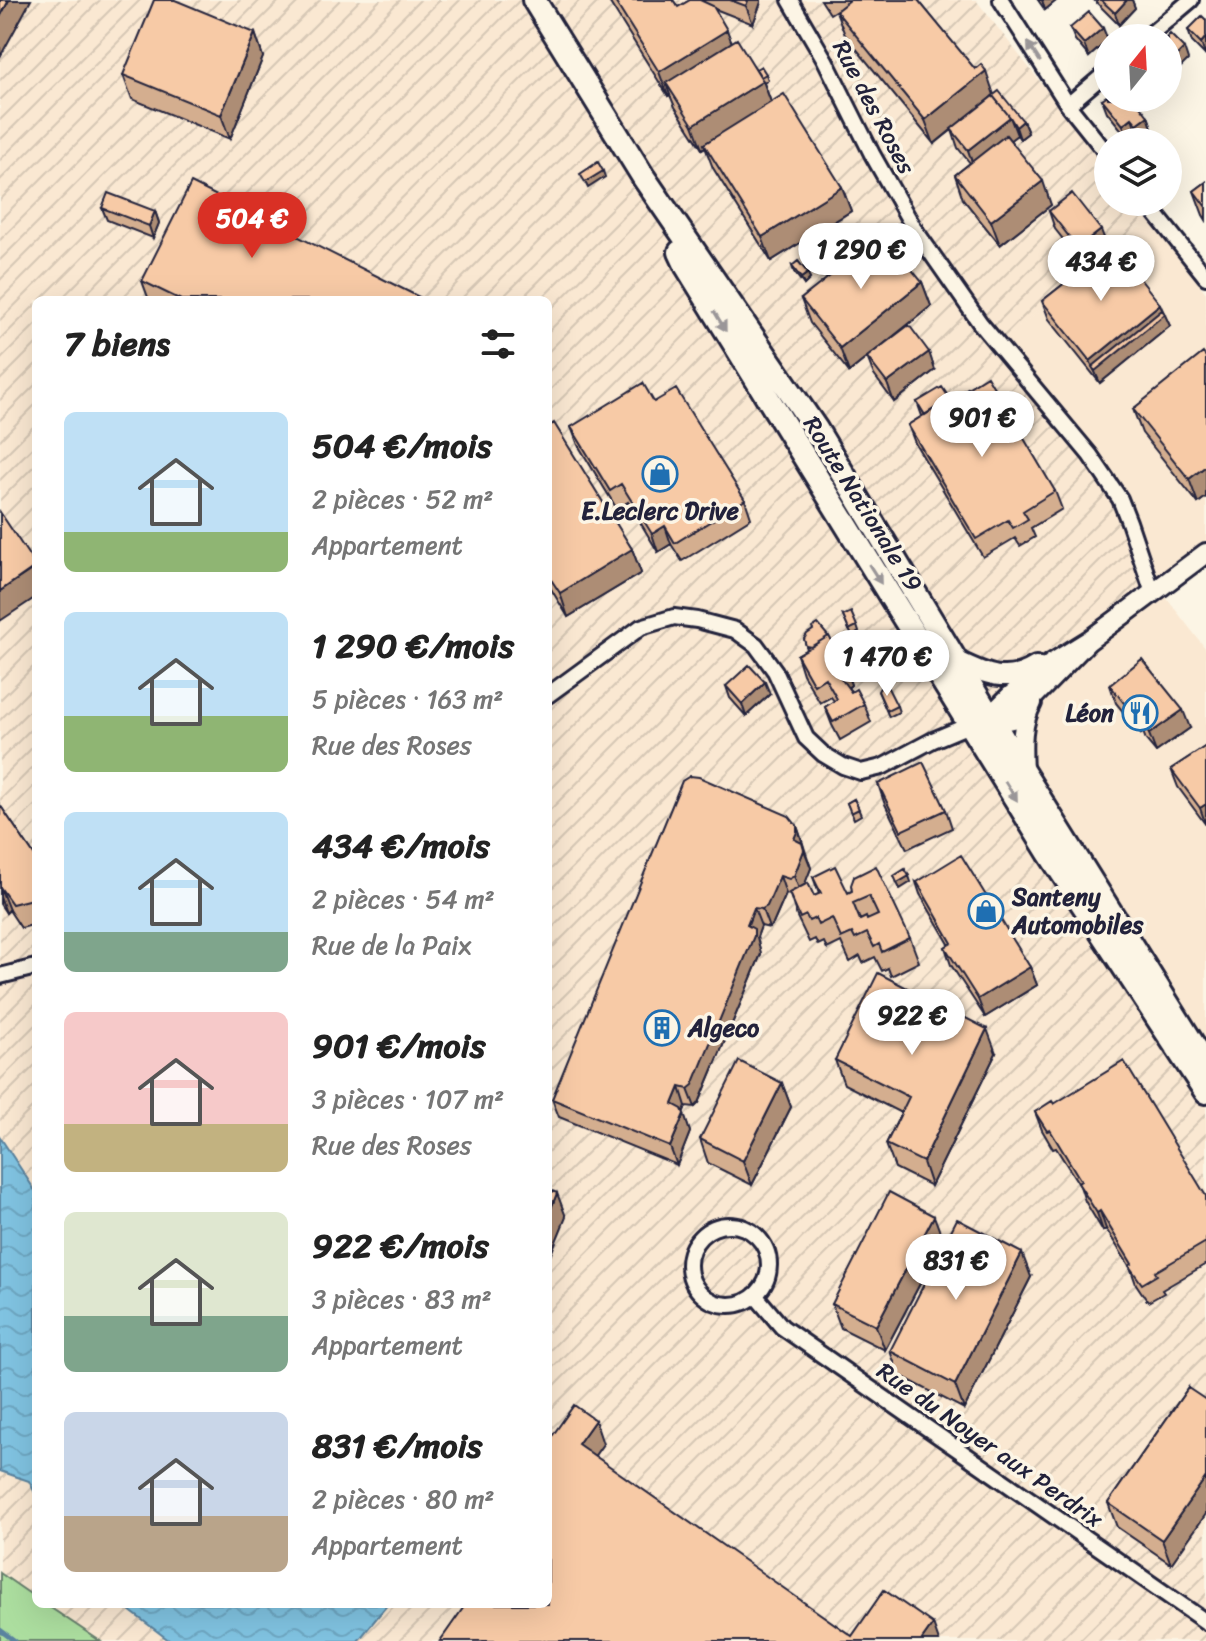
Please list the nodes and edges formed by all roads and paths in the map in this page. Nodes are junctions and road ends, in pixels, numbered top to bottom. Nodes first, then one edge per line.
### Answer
1 (534, 0) edge
2 (790, 0) edge
3 (1001, 0) edge
4 (1191, 0) edge
5 (1163, 24) edge
6 (1094, 83) edge
7 (1068, 105) junction
8 (1094, 138) edge
9 (644, 178) junction
10 (1157, 216) edge
11 (1206, 277) edge
12 (1206, 553) edge
13 (1153, 593) junction
14 (1088, 641) junction
15 (956, 660) junction
16 (552, 691) edge
17 (1037, 694) junction
18 (980, 720) junction
19 (1023, 772) junction
20 (32, 968) edge
21 (0, 976) edge
22 (1206, 1065) edge
23 (1206, 1092) edge
24 (755, 1295) junction
25 (1206, 1622) edge

1 - 9 main road, Route Nationale 19
2 - 13 street, Rue des Roses
7 -> 3 street
4 - 5 street
6 - 7 street
7 - 8 street
9 - 15 main road, Route Nationale 19
9 -> 18 main road, Route Nationale 19
10 - 11 street
12 - 13 street
13 - 14 street
14 - 15 street
14 - 17 street
14 - 18 street
15 - 18 main road, Route Nationale 19
16 - 18 street
17 - 18 street
17 - 19 street
18 - 19 main road, Route Nationale 19
18 -> 23 main road, Route Nationale 19
19 - 22 main road, Route Nationale 19
20 - 21 street
24 - 24 street
24 - 25 street, Rue du Noyer aux Perdrix

